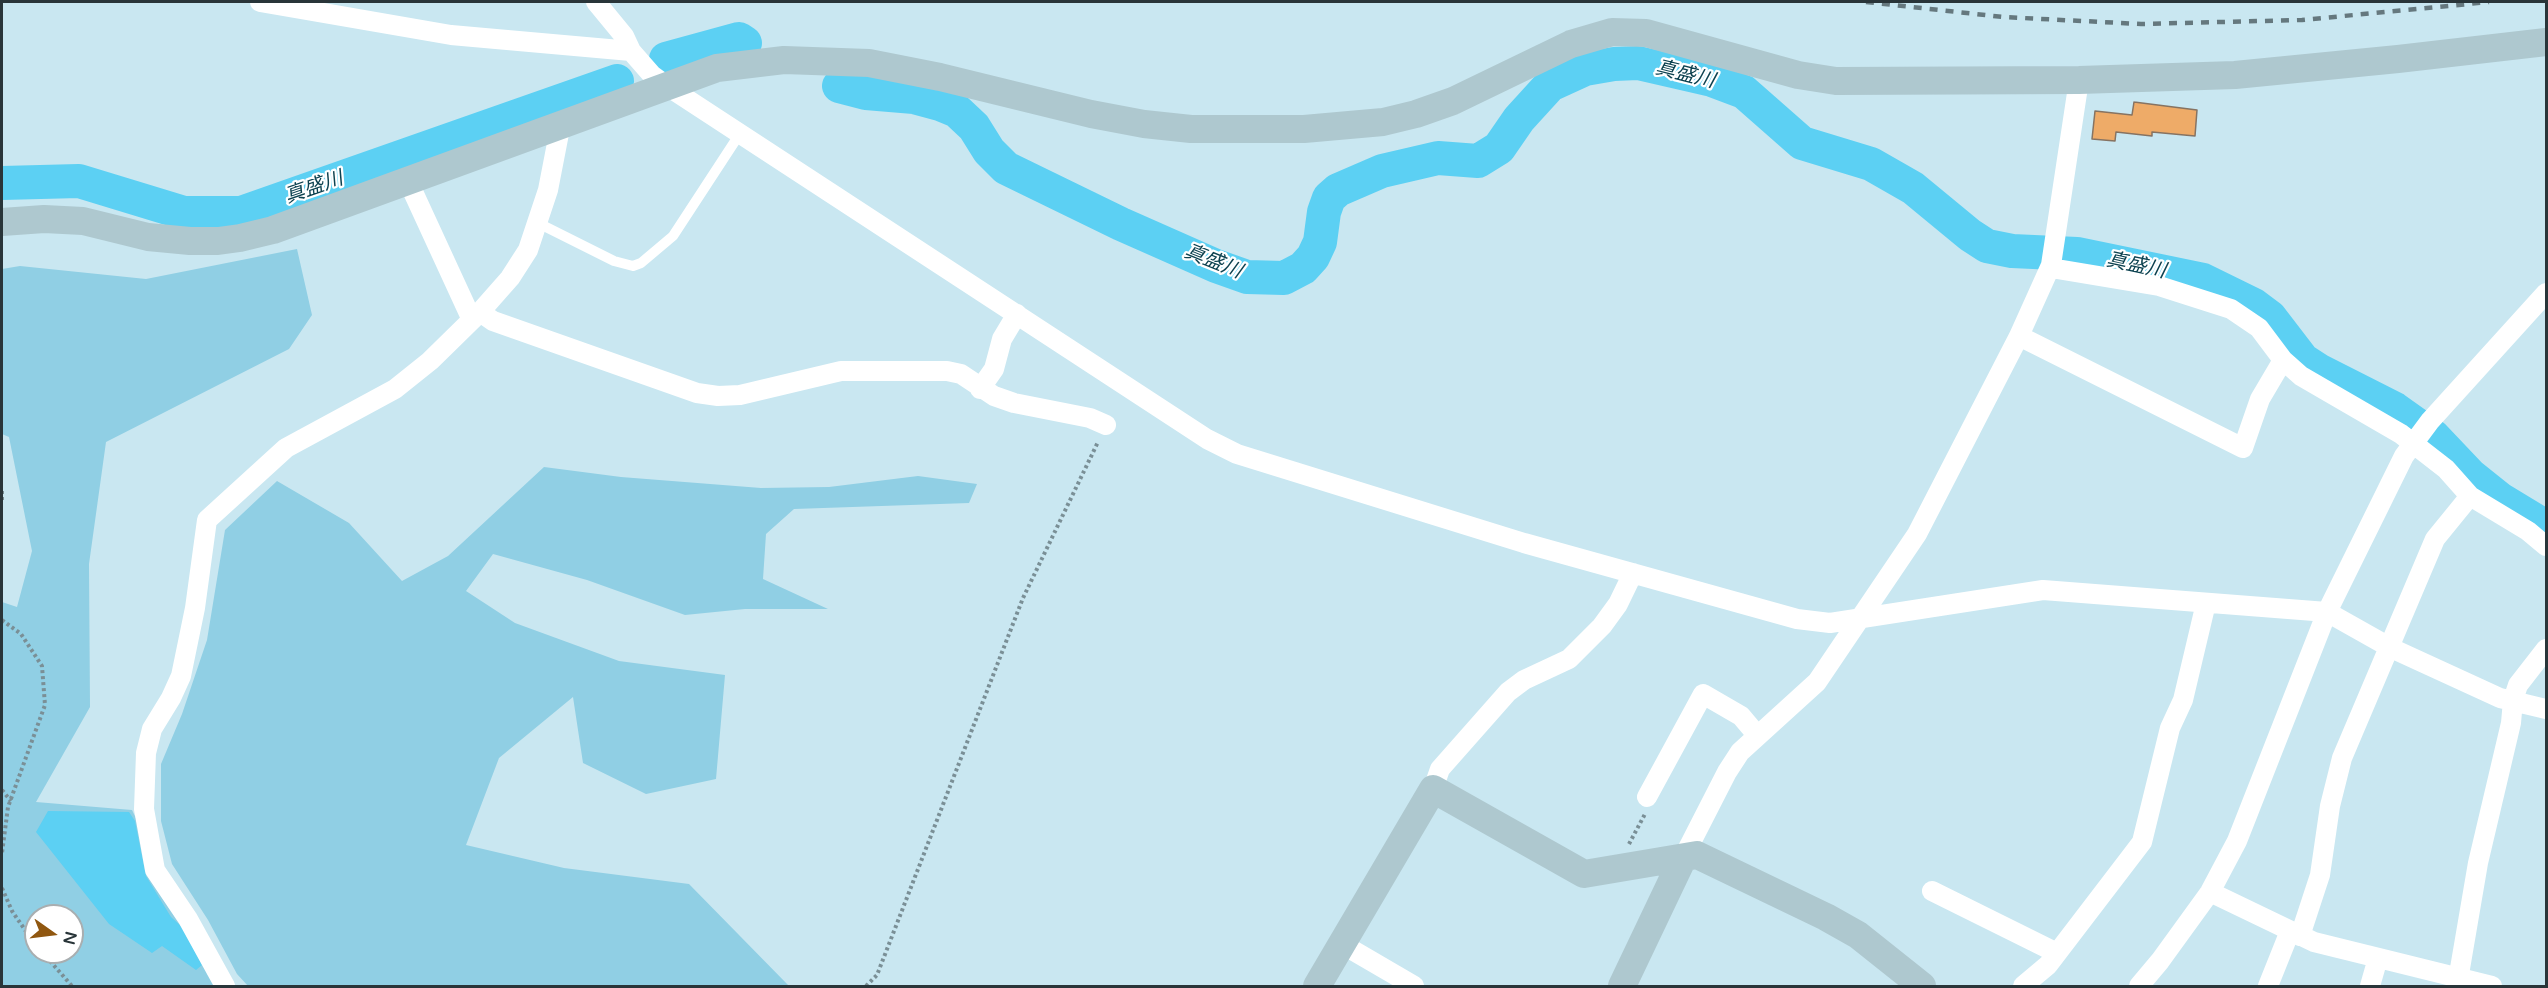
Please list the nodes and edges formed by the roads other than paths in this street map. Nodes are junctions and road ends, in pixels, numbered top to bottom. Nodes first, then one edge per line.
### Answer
1 (260, 2) edge
2 (596, 2) edge
3 (2547, 42) edge
4 (631, 51) junction
5 (2079, 80) junction
6 (667, 86) junction
7 (561, 123) junction
8 (739, 135) junction
9 (408, 181) junction
10 (2, 222) edge
11 (538, 223) junction
12 (2051, 266) junction
13 (2547, 293) edge
14 (1017, 314) junction
15 (476, 316) junction
16 (2019, 336) junction
17 (2283, 360) junction
18 (981, 389) junction
19 (1106, 425) road end
20 (2414, 443) junction
21 (2470, 496) junction
22 (2547, 546) edge
23 (1633, 573) junction
24 (2206, 603) junction
25 (2327, 612) junction
26 (1861, 619) junction
27 (2391, 648) junction
28 (2547, 650) edge
29 (2513, 700) junction
30 (2547, 708) edge
31 (1757, 735) junction
32 (1433, 789) junction
33 (1647, 797) road end
34 (1683, 858) junction
35 (1932, 891) dead end
36 (2210, 892) junction
37 (2295, 933) junction
38 (1342, 944) junction
39 (2057, 953) junction
40 (2378, 958) junction
41 (2458, 981) edge
42 (2268, 986) edge
43 (225, 987) edge
44 (1317, 987) edge
45 (1414, 987) edge
46 (1622, 987) edge
47 (1922, 987) edge
48 (2023, 987) edge
49 (2139, 987) edge
50 (2370, 987) edge
51 (2492, 987) edge

1 - 4 street
2 - 4 street
3 - 5 street
4 - 6 street
5 - 6 street
5 - 12 street
6 - 7 street
6 - 8 street
7 - 9 street
7 - 11 street
8 - 11 lane
8 - 14 street
9 - 10 street
9 - 15 street
11 - 15 street
12 - 16 street
12 - 17 street
13 - 20 street
14 - 18 street
14 - 23 street
15 - 18 street
15 - 43 street
16 - 17 street
16 - 26 street
17 - 20 street
18 - 19 street
20 - 21 street
20 - 25 street
21 - 22 street
21 - 27 street
23 - 26 street
23 - 32 street
24 - 25 street
24 - 26 street
24 - 39 street
25 - 27 street
25 - 36 street
26 - 31 street
27 - 29 street
27 - 37 street
28 - 29 street
29 - 30 street
29 - 41 street
31 - 33 street
31 - 34 street
32 - 34 street
32 - 38 street
34 - 46 street
34 - 47 street
35 - 39 street
36 - 37 street
36 - 49 street
37 - 40 street
37 - 42 street
38 - 44 street
38 - 45 street
39 - 48 street
40 - 41 street
40 - 50 street
41 - 51 street

